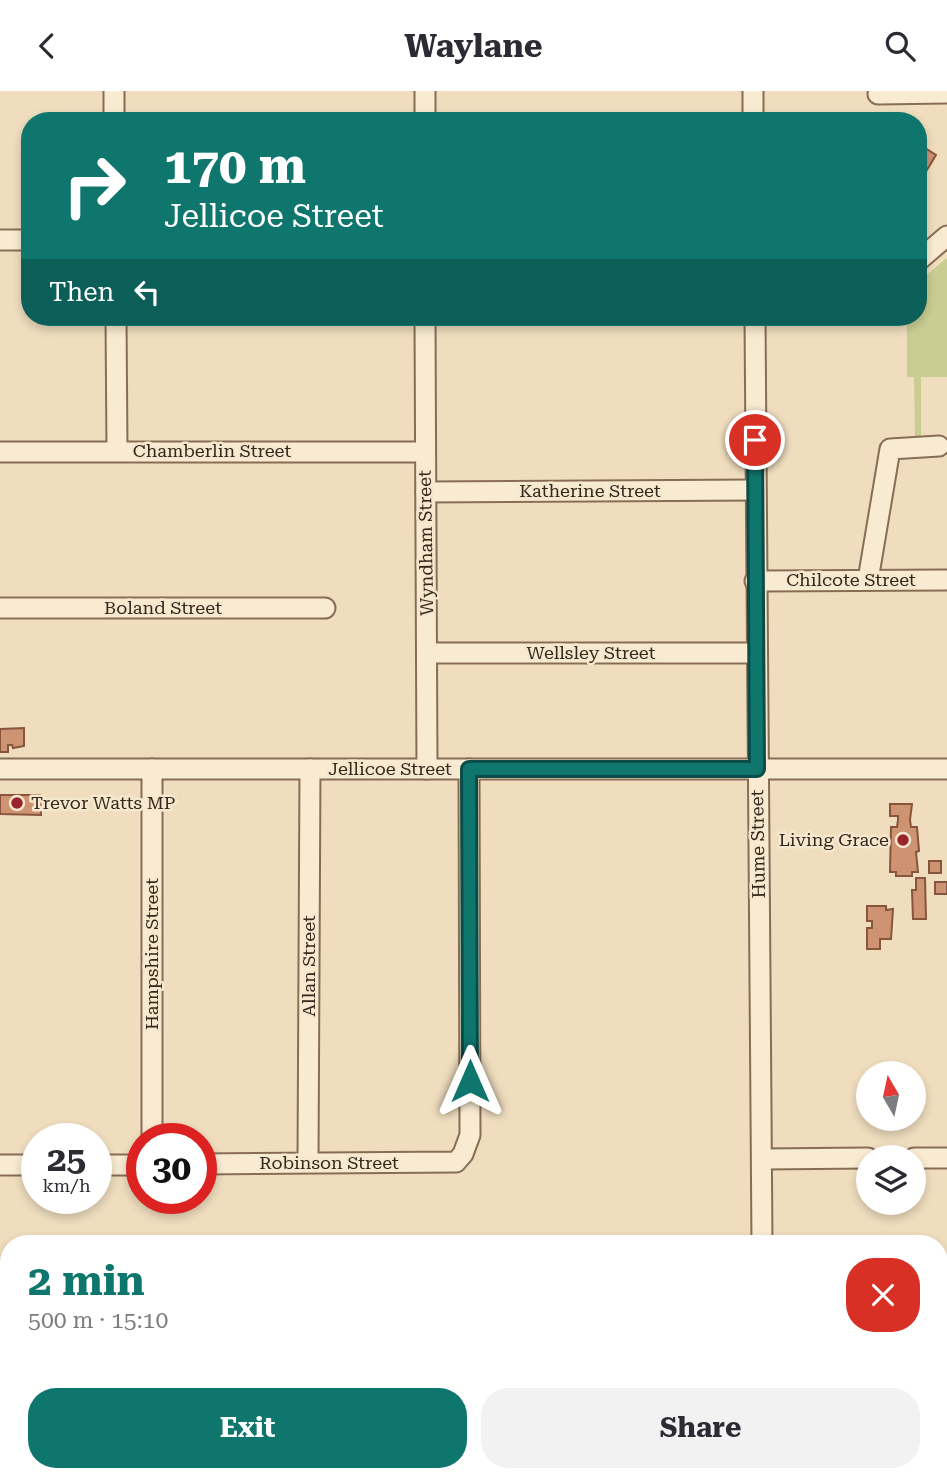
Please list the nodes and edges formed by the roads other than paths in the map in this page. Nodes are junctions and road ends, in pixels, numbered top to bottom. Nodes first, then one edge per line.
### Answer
1 (114, 91) edge
2 (425, 91) edge
3 (753, 91) edge
4 (947, 93) edge
5 (878, 94) dead end
6 (114, 112) edge
7 (425, 112) edge
8 (753, 112) edge
9 (947, 236) edge
10 (0, 240) edge
11 (21, 240) edge
12 (927, 253) edge
13 (116, 326) edge
14 (425, 326) edge
15 (755, 326) edge
16 (939, 446) dead end
17 (117, 451) junction
18 (425, 451) junction
19 (0, 452) edge
20 (755, 490) junction
21 (426, 492) junction
22 (868, 580) junction
23 (947, 580) edge
24 (755, 581) junction
25 (0, 608) edge
26 (326, 608) dead end
27 (427, 653) junction
28 (755, 653) junction
29 (0, 769) edge
30 (152, 769) junction
31 (310, 769) junction
32 (427, 769) junction
33 (469, 769) junction
34 (757, 769) junction
35 (947, 769) edge
36 (152, 1123) edge
37 (926, 1158) edge
38 (947, 1158) edge
39 (763, 1159) junction
40 (856, 1159) edge
41 (308, 1162) junction
42 (217, 1164) edge
43 (0, 1165) edge
44 (21, 1165) edge
45 (762, 1235) edge

1 - 6 street
2 - 7 street
3 - 8 street
4 - 5 street
9 - 12 street
10 - 11 street
13 - 17 street
14 - 18 street, Wyndham Street
15 - 20 street, Hume Street
16 - 22 street
17 - 18 street, Chamberlin Street
17 - 19 street, Chamberlin Street
18 - 21 street, Wyndham Street
20 - 21 street, Katherine Street
20 - 24 street, Hume Street
21 - 27 street, Wyndham Street
22 - 23 street, Chilcote Street
22 - 24 street, Chilcote Street
24 - 28 street, Hume Street
25 - 26 street, Boland Street
27 - 28 street, Wellsley Street
27 - 32 street, Wyndham Street
28 - 34 street, Hume Street
29 - 30 street, Jellicoe Street
30 - 31 street, Jellicoe Street
30 - 36 street, Hampshire Street
31 - 32 street, Jellicoe Street
31 - 41 street, Allan Street
32 - 33 street, Jellicoe Street
33 - 34 street, Jellicoe Street
33 - 41 street, Robinson Street
34 - 35 street, Jellicoe Street
34 - 39 street, Hume Street
37 - 38 street
39 - 40 street
39 - 45 street, Hume Street
41 - 42 street, Robinson Street
43 - 44 street

